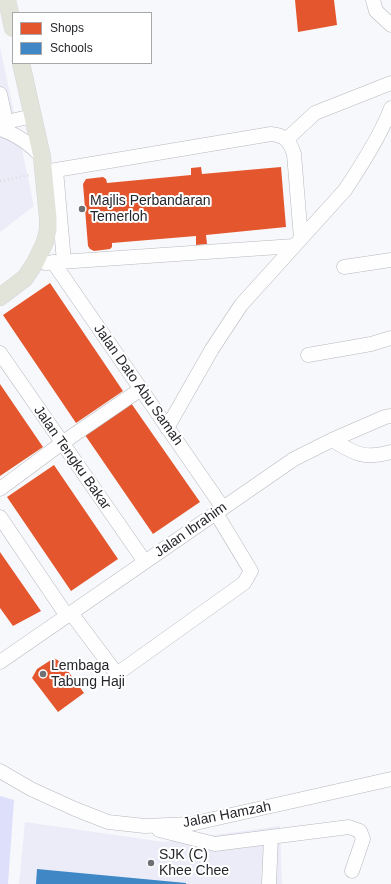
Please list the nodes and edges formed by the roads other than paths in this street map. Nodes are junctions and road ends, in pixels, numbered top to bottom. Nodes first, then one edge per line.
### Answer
1 (7, 0) edge
2 (373, 0) edge
3 (12, 23) edge
4 (391, 25) edge
5 (21, 64) edge
6 (391, 83) edge
7 (0, 94) edge
8 (391, 108) edge
9 (33, 116) junction
10 (2, 125) edge
11 (287, 140) junction
12 (47, 167) junction
13 (44, 242) junction
14 (298, 243) junction
15 (391, 260) edge
16 (59, 262) junction
17 (35, 263) junction
18 (344, 267) dead end
19 (0, 285) edge
20 (0, 297) edge
21 (391, 338) edge
22 (0, 353) edge
23 (308, 355) dead end
24 (141, 389) junction
25 (391, 416) edge
26 (167, 428) junction
27 (332, 440) junction
28 (62, 443) junction
29 (391, 452) edge
30 (0, 489) edge
31 (219, 511) junction
32 (0, 516) edge
33 (145, 562) junction
34 (69, 614) junction
35 (2, 656) edge
36 (0, 771) edge
37 (391, 779) edge
38 (145, 826) junction
39 (271, 837) junction
40 (352, 871) dead end
41 (269, 884) edge

1 - 3 main road
2 - 4 street
5 - 9 main road
6 - 11 street
7 - 10 street
8 - 14 street
9 - 10 street
9 - 12 main road
10 - 12 street
11 - 12 street
11 - 14 street
12 - 13 main road
12 - 16 street
13 - 17 main road
13 - 19 main road
14 - 16 street
14 - 26 street
15 - 18 street
16 - 17 street
16 - 24 street, Jalan Dato Abu Samah
17 - 20 main road
21 - 23 street
22 - 28 street, Jalan Tengku Bakar
24 - 26 street, Jalan Dato Abu Samah
24 - 28 street
25 - 27 street, Jalan Ibrahim
26 - 31 street, Jalan Dato Abu Samah
27 - 29 street
27 - 31 street, Jalan Ibrahim
28 - 30 street
28 - 33 street, Jalan Tengku Bakar
31 - 33 street, Jalan Ibrahim
31 - 34 street, Jalan Dato Abu Samah
32 - 34 street
33 - 34 street, Jalan Ibrahim
34 - 35 street, Jalan Ibrahim
36 - 38 street, Jalan Hamzah
37 - 38 street, Jalan Hamzah
38 - 39 street
39 - 40 street
39 - 41 street

